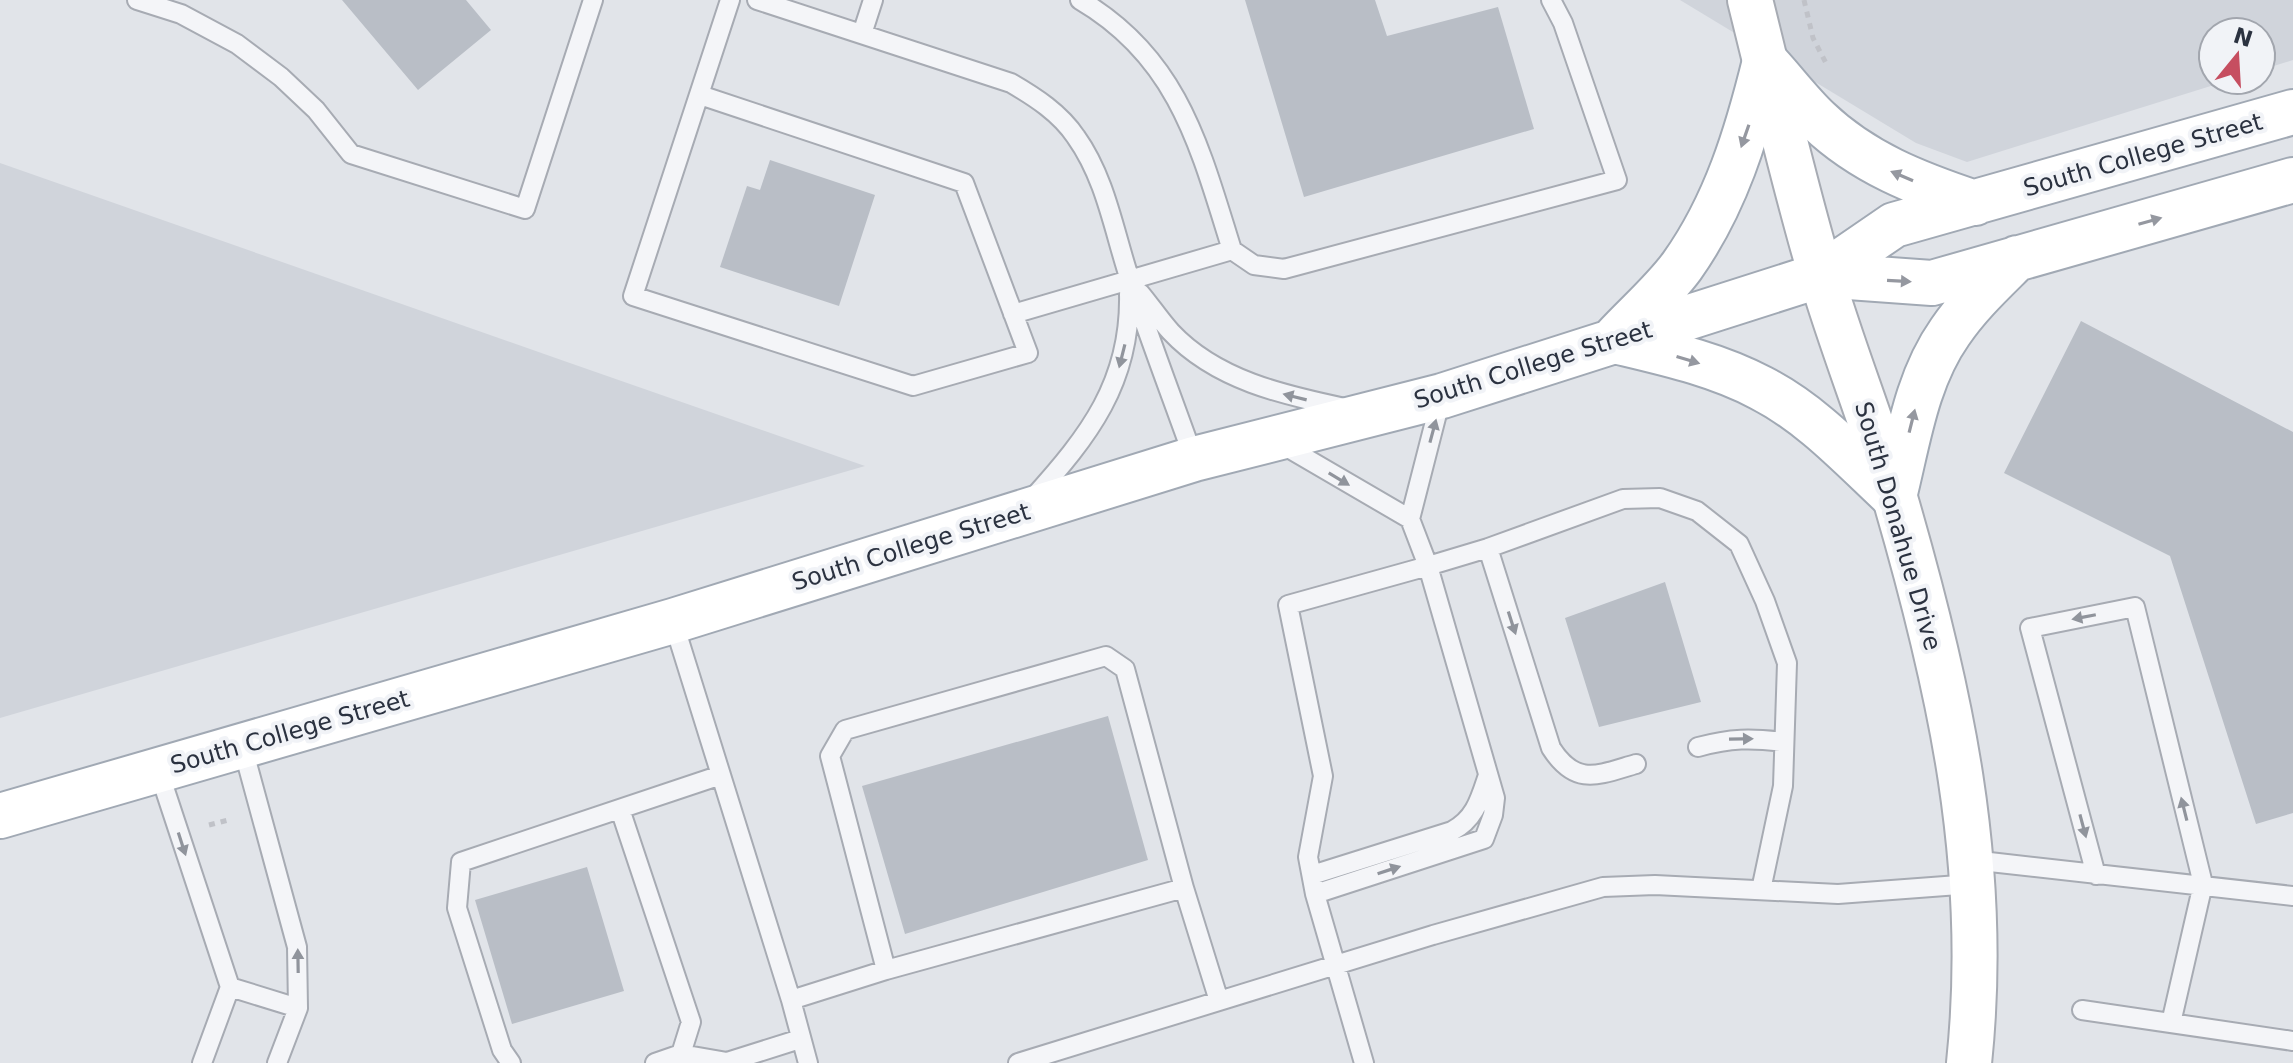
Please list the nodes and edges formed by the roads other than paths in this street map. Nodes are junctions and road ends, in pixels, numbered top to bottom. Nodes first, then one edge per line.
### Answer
1 (137, 0) edge
2 (593, 0) edge
3 (730, 0) edge
4 (757, 0) edge
5 (873, 0) edge
6 (1080, 0) edge
7 (1551, 0) edge
8 (1750, 0) edge
9 (862, 34) junction
10 (1765, 61) junction
11 (700, 95) junction
12 (2293, 112) edge
13 (2293, 180) edge
14 (1975, 203) junction
15 (1232, 250) junction
16 (2017, 258) junction
17 (1821, 275) junction
18 (1129, 278) junction
19 (1013, 314) junction
20 (1612, 341) junction
21 (1442, 396) junction
22 (1371, 413) junction
23 (1272, 439) junction
24 (1194, 459) junction
25 (1894, 497) junction
26 (1019, 513) junction
27 (1410, 519) junction
28 (1488, 548) junction
29 (1428, 566) junction
30 (673, 621) junction
31 (1784, 742) junction
32 (242, 745) junction
33 (1698, 747) dead end
34 (1636, 764) dead end
35 (158, 769) junction
36 (721, 775) junction
37 (1488, 775) junction
38 (620, 809) junction
39 (0, 816) edge
40 (1973, 872) junction
41 (1312, 875) junction
42 (2096, 875) junction
43 (2203, 884) junction
44 (1184, 888) junction
45 (1761, 890) junction
46 (1315, 894) junction
47 (2293, 896) edge
48 (1336, 966) junction
49 (886, 970) junction
50 (230, 987) junction
51 (791, 1000) junction
52 (1219, 1001) junction
53 (298, 1008) junction
54 (2082, 1010) dead end
55 (2171, 1023) junction
56 (800, 1039) junction
57 (2293, 1041) edge
58 (681, 1054) junction
59 (202, 1063) edge
60 (277, 1063) edge
61 (511, 1063) edge
62 (655, 1063) edge
63 (808, 1063) edge
64 (1018, 1063) edge
65 (1364, 1063) edge
66 (1969, 1063) edge

1 - 2 lane
3 - 11 lane
4 - 9 lane
5 - 9 lane
6 - 15 lane
7 - 15 lane
8 - 10 main road, South Donahue Drive
9 - 18 lane
14 -> 10 main road
10 - 17 main road, South Donahue Drive
10 -> 20 main road
11 - 19 lane
11 - 19 lane
12 - 14 main road, South College Street
16 -> 13 main road, South College Street
14 - 17 main road, South College Street
15 - 18 lane
17 -> 16 main road, South College Street
25 -> 16 main road
17 - 20 main road, South College Street
17 - 25 main road, South Donahue Drive
18 - 19 lane
22 -> 18 lane
18 - 24 lane
18 -> 26 lane
20 - 21 main road, South College Street
20 -> 25 main road
21 - 22 main road, South College Street
27 -> 21 lane
22 - 23 main road, South College Street
23 - 24 main road, South College Street
23 -> 27 lane
24 - 26 main road, South College Street
25 - 40 main road, South Donahue Drive
26 - 30 main road, South College Street
27 - 29 lane
28 - 29 lane
28 - 31 lane
28 -> 34 lane
29 - 37 lane
29 - 41 lane
30 - 32 main road, South College Street
30 - 36 lane
33 -> 31 lane
31 - 45 lane
32 - 35 main road, South College Street
53 -> 32 lane
35 - 39 main road, South College Street
35 -> 50 lane
36 - 38 lane
36 - 51 lane
37 - 41 lane
46 -> 37 lane
38 - 58 lane
38 - 61 lane
40 - 42 lane
40 - 45 lane
40 - 66 main road, South Donahue Drive
41 - 46 lane
42 - 43 lane
43 -> 42 lane
43 - 47 lane
43 - 55 lane
44 - 49 lane
44 - 49 lane
44 - 52 lane
45 - 48 lane
46 - 48 lane
48 - 52 lane
48 - 65 lane
49 - 51 lane
50 - 53 lane
50 - 59 lane
51 - 56 lane
52 - 64 lane
53 - 60 lane
54 - 55 lane
55 - 57 lane
56 - 58 lane
56 - 63 lane
58 - 62 lane

